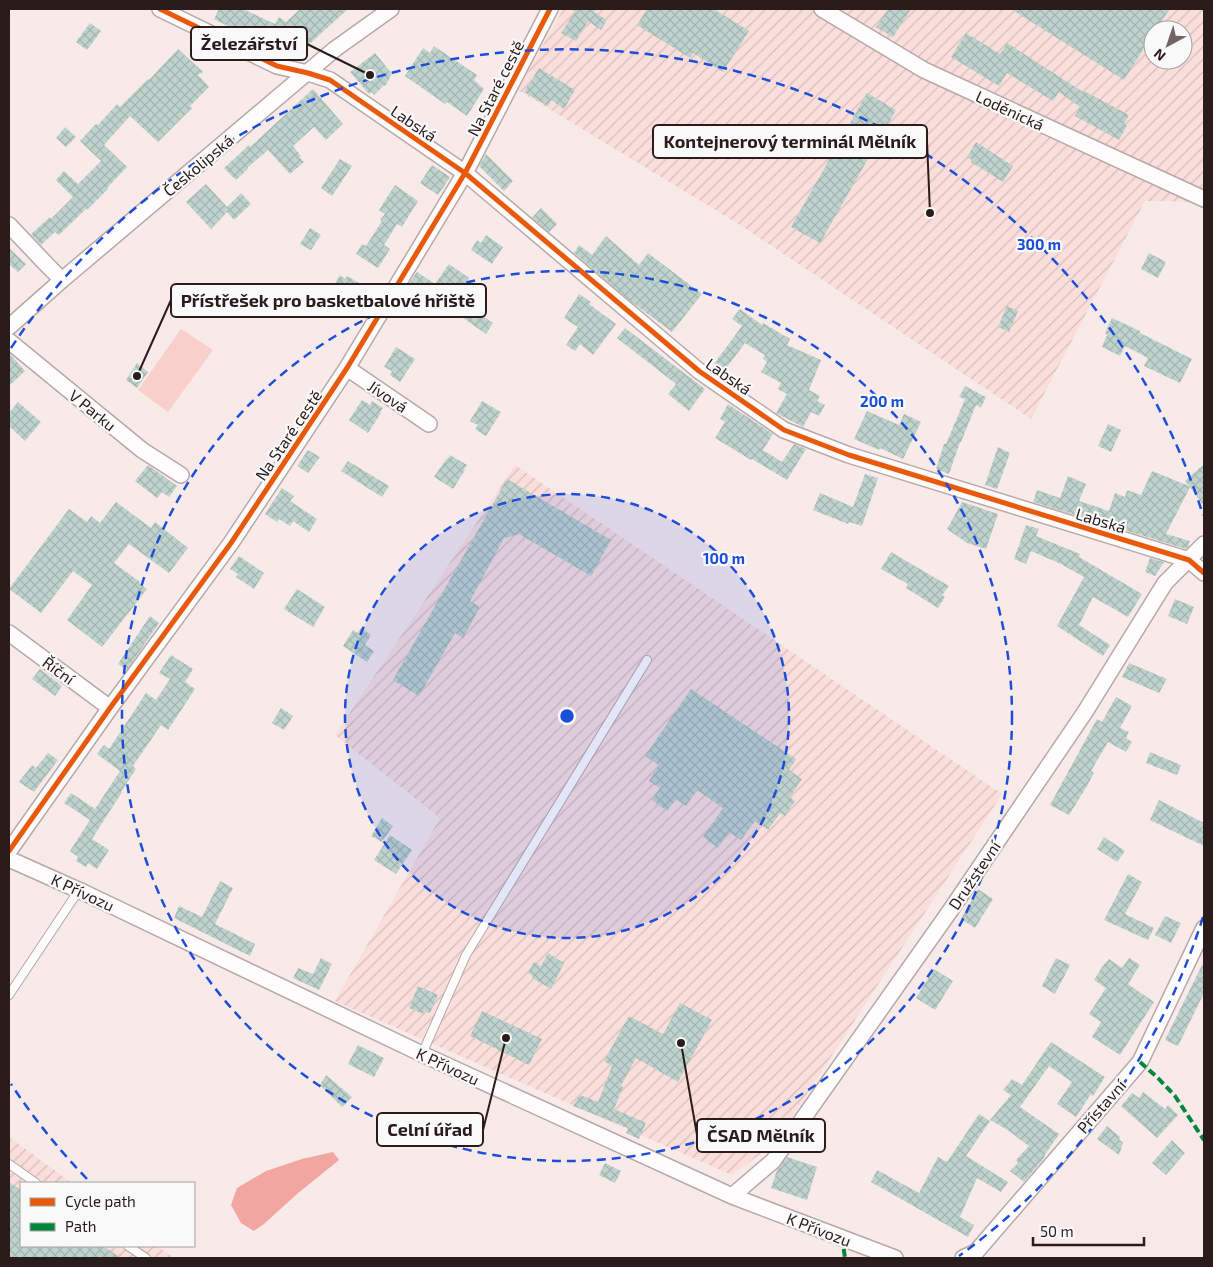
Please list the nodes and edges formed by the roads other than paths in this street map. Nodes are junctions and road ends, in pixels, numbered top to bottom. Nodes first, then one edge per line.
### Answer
1 (160, 9) edge
2 (391, 9) edge
3 (550, 9) edge
4 (822, 9) edge
5 (308, 73) junction
6 (465, 173) junction
7 (1204, 200) edge
8 (9, 225) edge
9 (62, 280) junction
10 (9, 327) edge
11 (9, 341) edge
12 (347, 368) junction
13 (429, 424) dead end
14 (181, 474) dead end
15 (1204, 544) edge
16 (1189, 560) junction
17 (1204, 573) edge
18 (9, 633) edge
19 (647, 660) dead end
20 (110, 708) junction
21 (9, 851) edge
22 (9, 859) edge
23 (79, 890) junction
24 (1204, 928) edge
25 (9, 995) edge
26 (422, 1054) junction
27 (9, 1164) edge
28 (35, 1182) edge
29 (732, 1196) junction
30 (130, 1247) edge
31 (146, 1258) edge
32 (895, 1258) edge
33 (962, 1258) edge

1 - 5 street, Labská
2 - 5 street, Českolipská
3 - 6 street, Na Staré cestě
4 - 7 street, Loděnická
5 - 6 street, Labská
5 - 9 street, Českolipská
6 - 12 street, Na Staré cestě
6 - 16 street, Labská
8 - 9 street
9 - 10 street, Českolipská
11 - 14 street, V Parku
12 - 13 street, Jívová
12 - 20 street, Na Staré cestě
15 - 16 street, Družstevní
16 - 17 street, Labská
16 - 29 street, Družstevní
18 - 20 street, Říční
19 - 26 lane
20 - 21 street, Na Staré cestě
22 - 23 street, K Přívozu
23 - 25 lane
23 - 26 street, K Přívozu
24 - 33 street, Přístavní
26 - 29 street, K Přívozu
27 - 28 lane
29 - 32 street, K Přívozu
30 - 31 lane

